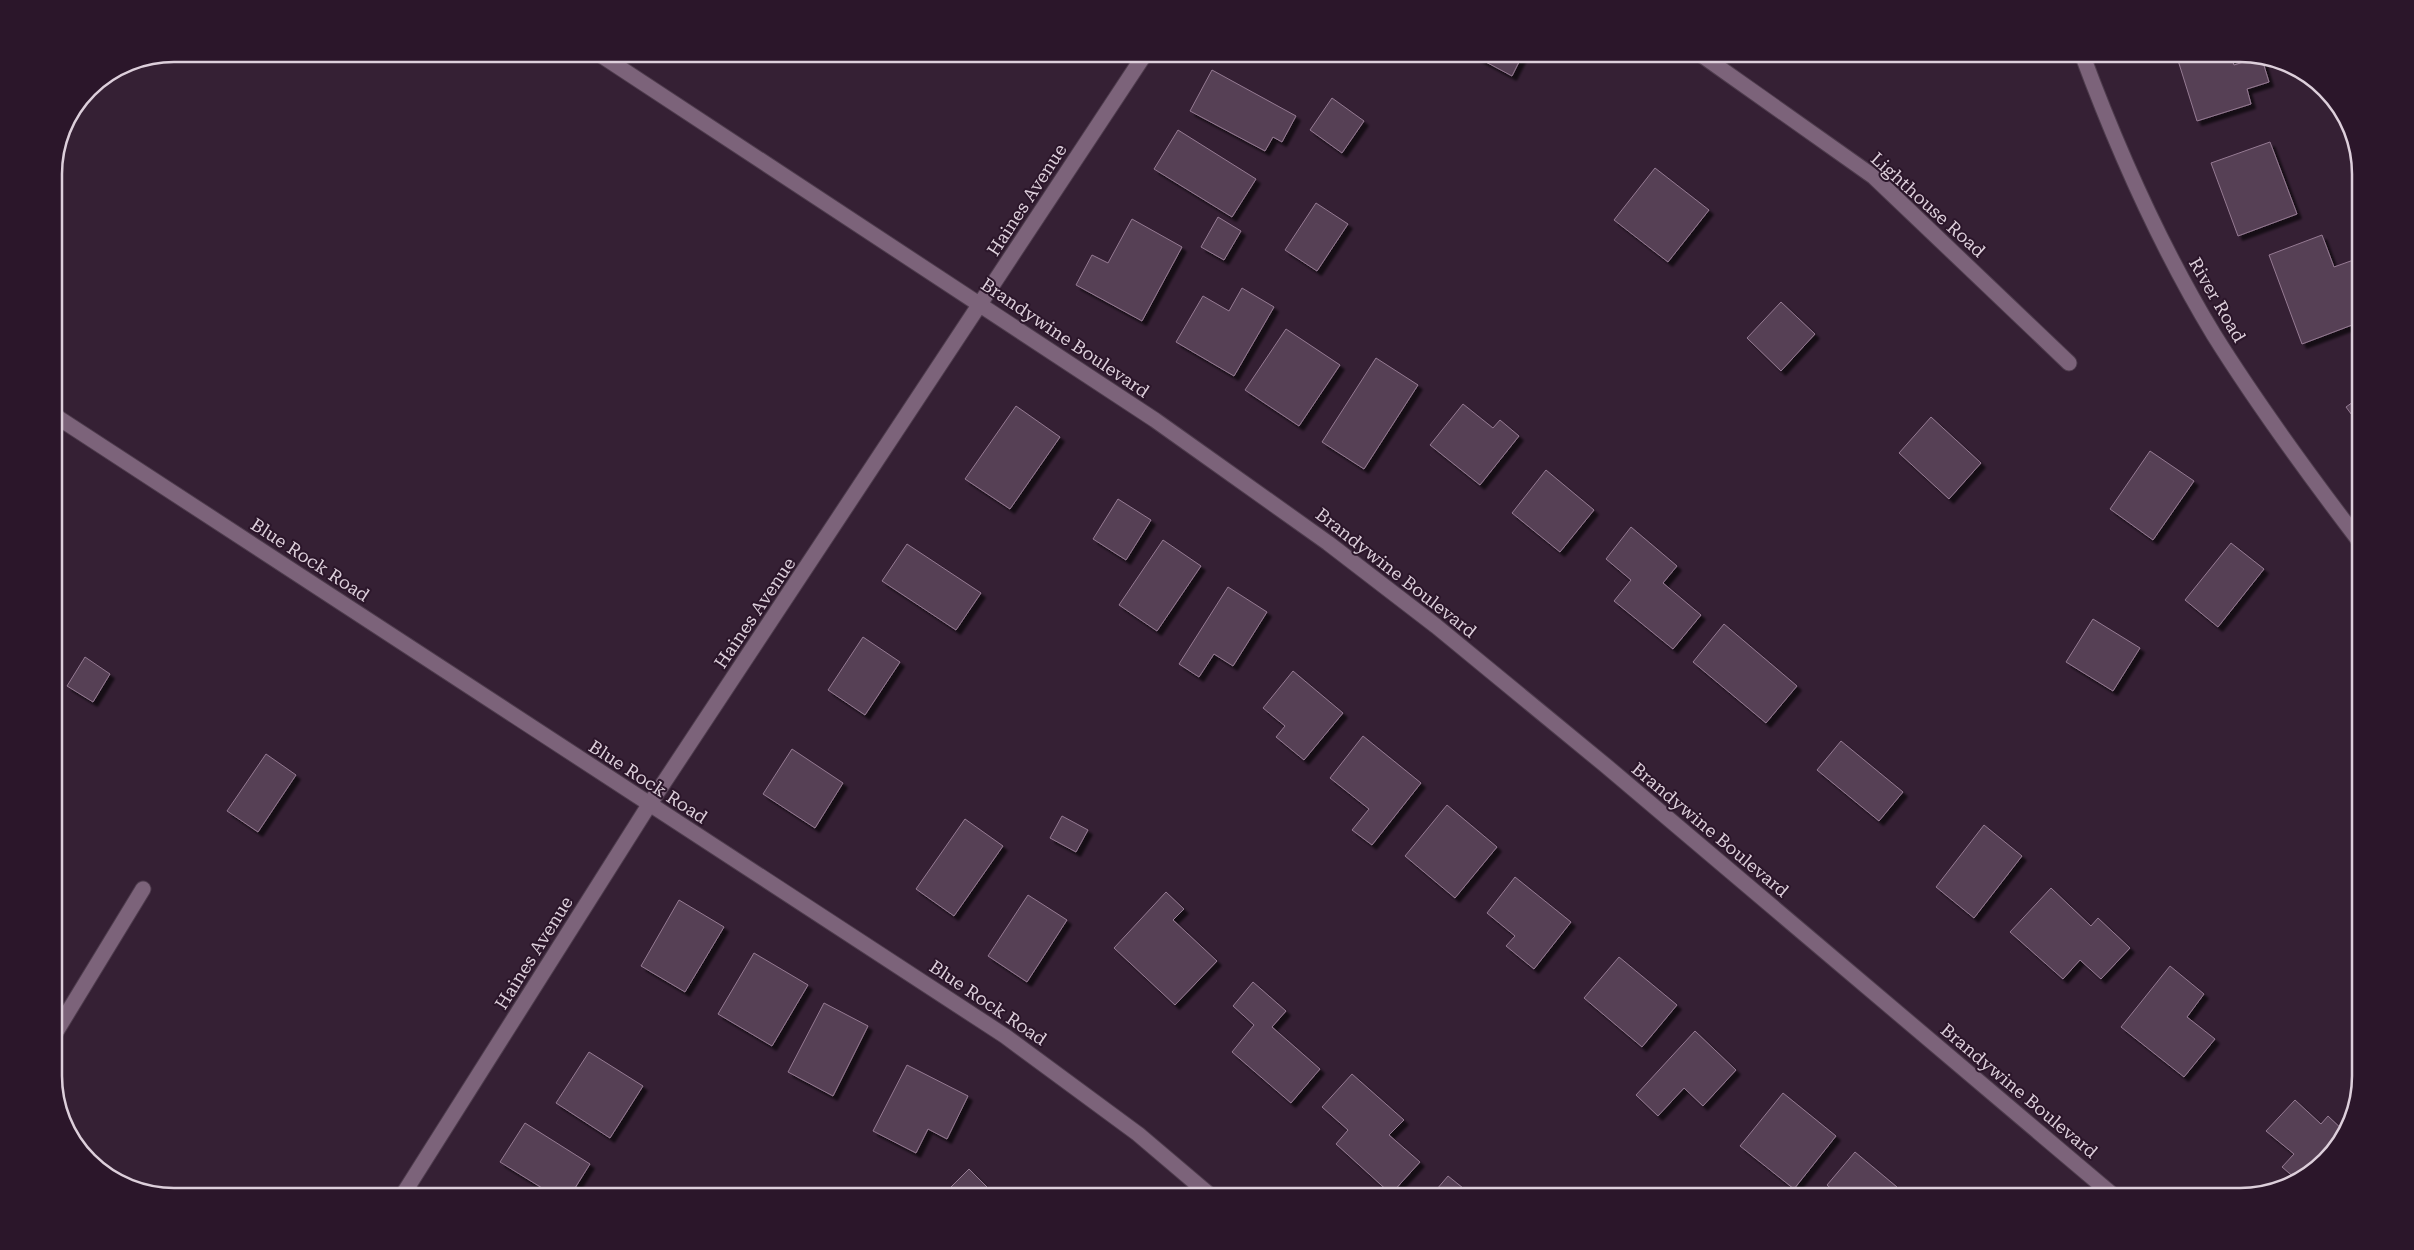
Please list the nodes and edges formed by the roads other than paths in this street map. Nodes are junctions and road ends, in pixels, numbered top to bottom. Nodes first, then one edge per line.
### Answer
1 (611, 62) edge
2 (1140, 62) edge
3 (1711, 62) edge
4 (2085, 62) edge
5 (982, 304) junction
6 (2069, 363) dead end
7 (63, 421) edge
8 (2351, 531) edge
9 (649, 805) junction
10 (143, 889) dead end
11 (63, 1019) edge
12 (407, 1188) edge
13 (1202, 1188) edge
14 (2105, 1188) edge

1 - 5 street, Brandywine Boulevard
2 - 5 street, Haines Avenue
3 - 6 street, Lighthouse Road
4 - 8 street, River Road
5 - 9 street, Haines Avenue
5 - 14 street, Brandywine Boulevard
7 - 9 street, Blue Rock Road
9 - 12 street, Haines Avenue
9 - 13 street, Blue Rock Road
10 - 11 street

